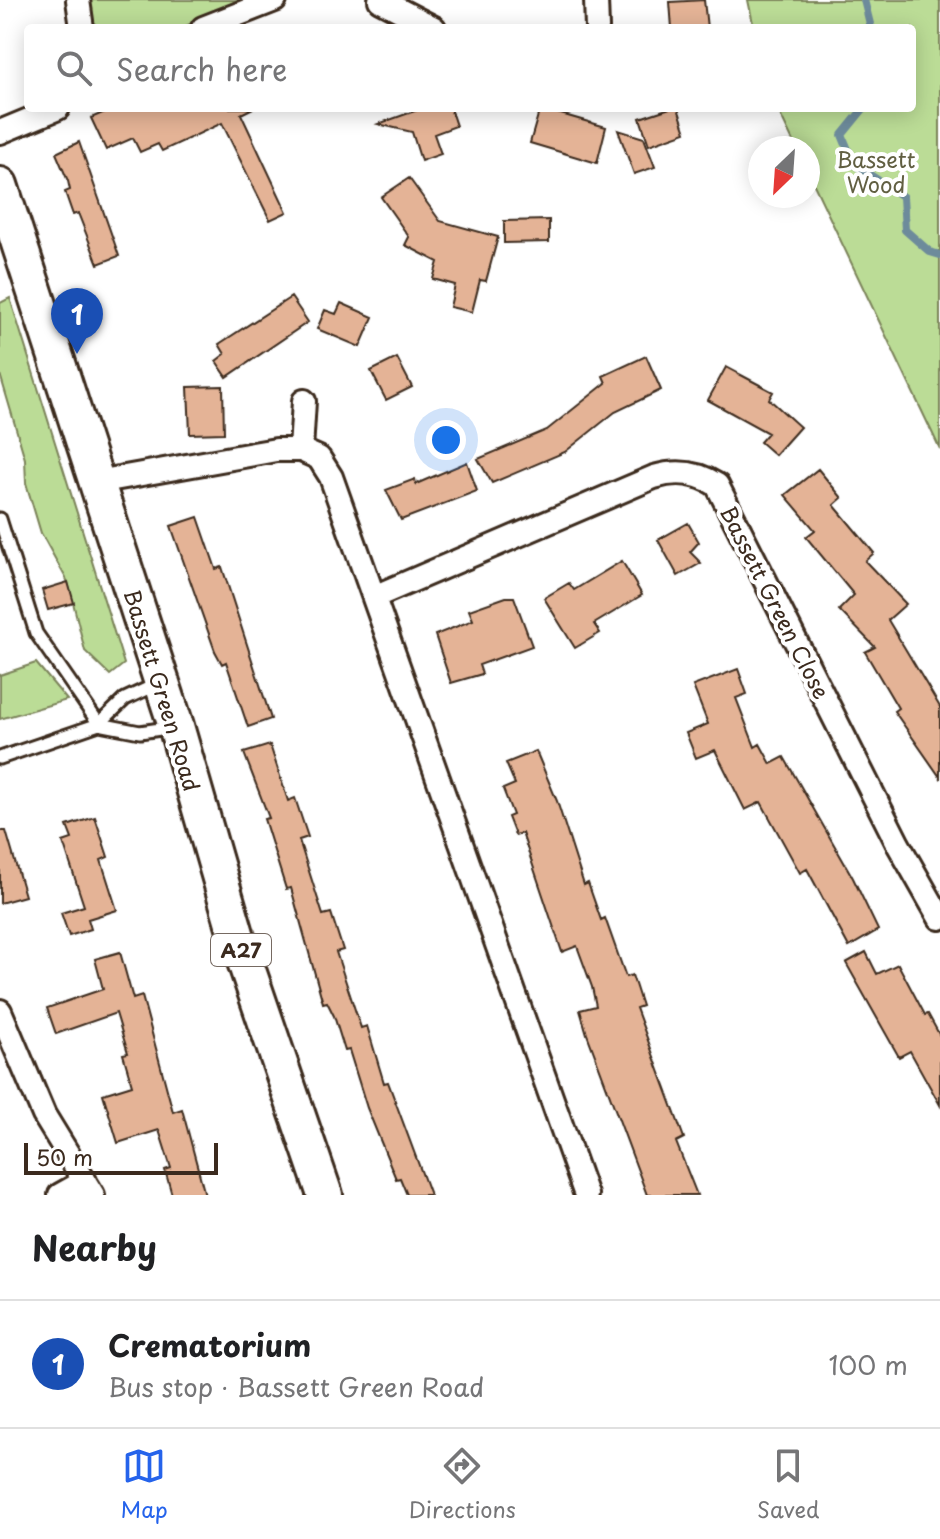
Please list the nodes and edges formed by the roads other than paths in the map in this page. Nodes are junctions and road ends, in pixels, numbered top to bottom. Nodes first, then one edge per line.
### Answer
1 (78, 0) edge
2 (380, 0) edge
3 (596, 0) edge
4 (264, 1) edge
5 (81, 24) edge
6 (212, 24) edge
7 (426, 24) edge
8 (597, 24) edge
9 (48, 112) edge
10 (0, 132) edge
11 (0, 185) edge
12 (304, 401) dead end
13 (301, 450) junction
14 (97, 482) junction
15 (0, 519) edge
16 (376, 596) junction
17 (162, 682) junction
18 (99, 724) junction
19 (176, 726) junction
20 (0, 758) edge
21 (940, 918) edge
22 (0, 1011) edge
23 (89, 1188) edge
24 (60, 1195) edge
25 (325, 1195) edge
26 (586, 1195) edge

1 - 5 street
2 - 7 street
3 - 8 street
4 - 6 street
9 - 10 street
11 - 14 main road, Bassett Green Road / A27
12 - 13 street
13 - 14 street
13 - 16 street
14 - 17 main road, Bassett Green Road / A27
15 - 18 lane
16 - 21 street, Bassett Green Close
16 - 26 street
17 - 18 lane
17 - 19 main road, Bassett Green Road / A27
18 - 19 lane
18 - 20 lane
19 - 25 main road, Bassett Green Road / A27
22 - 23 street
23 - 24 street

